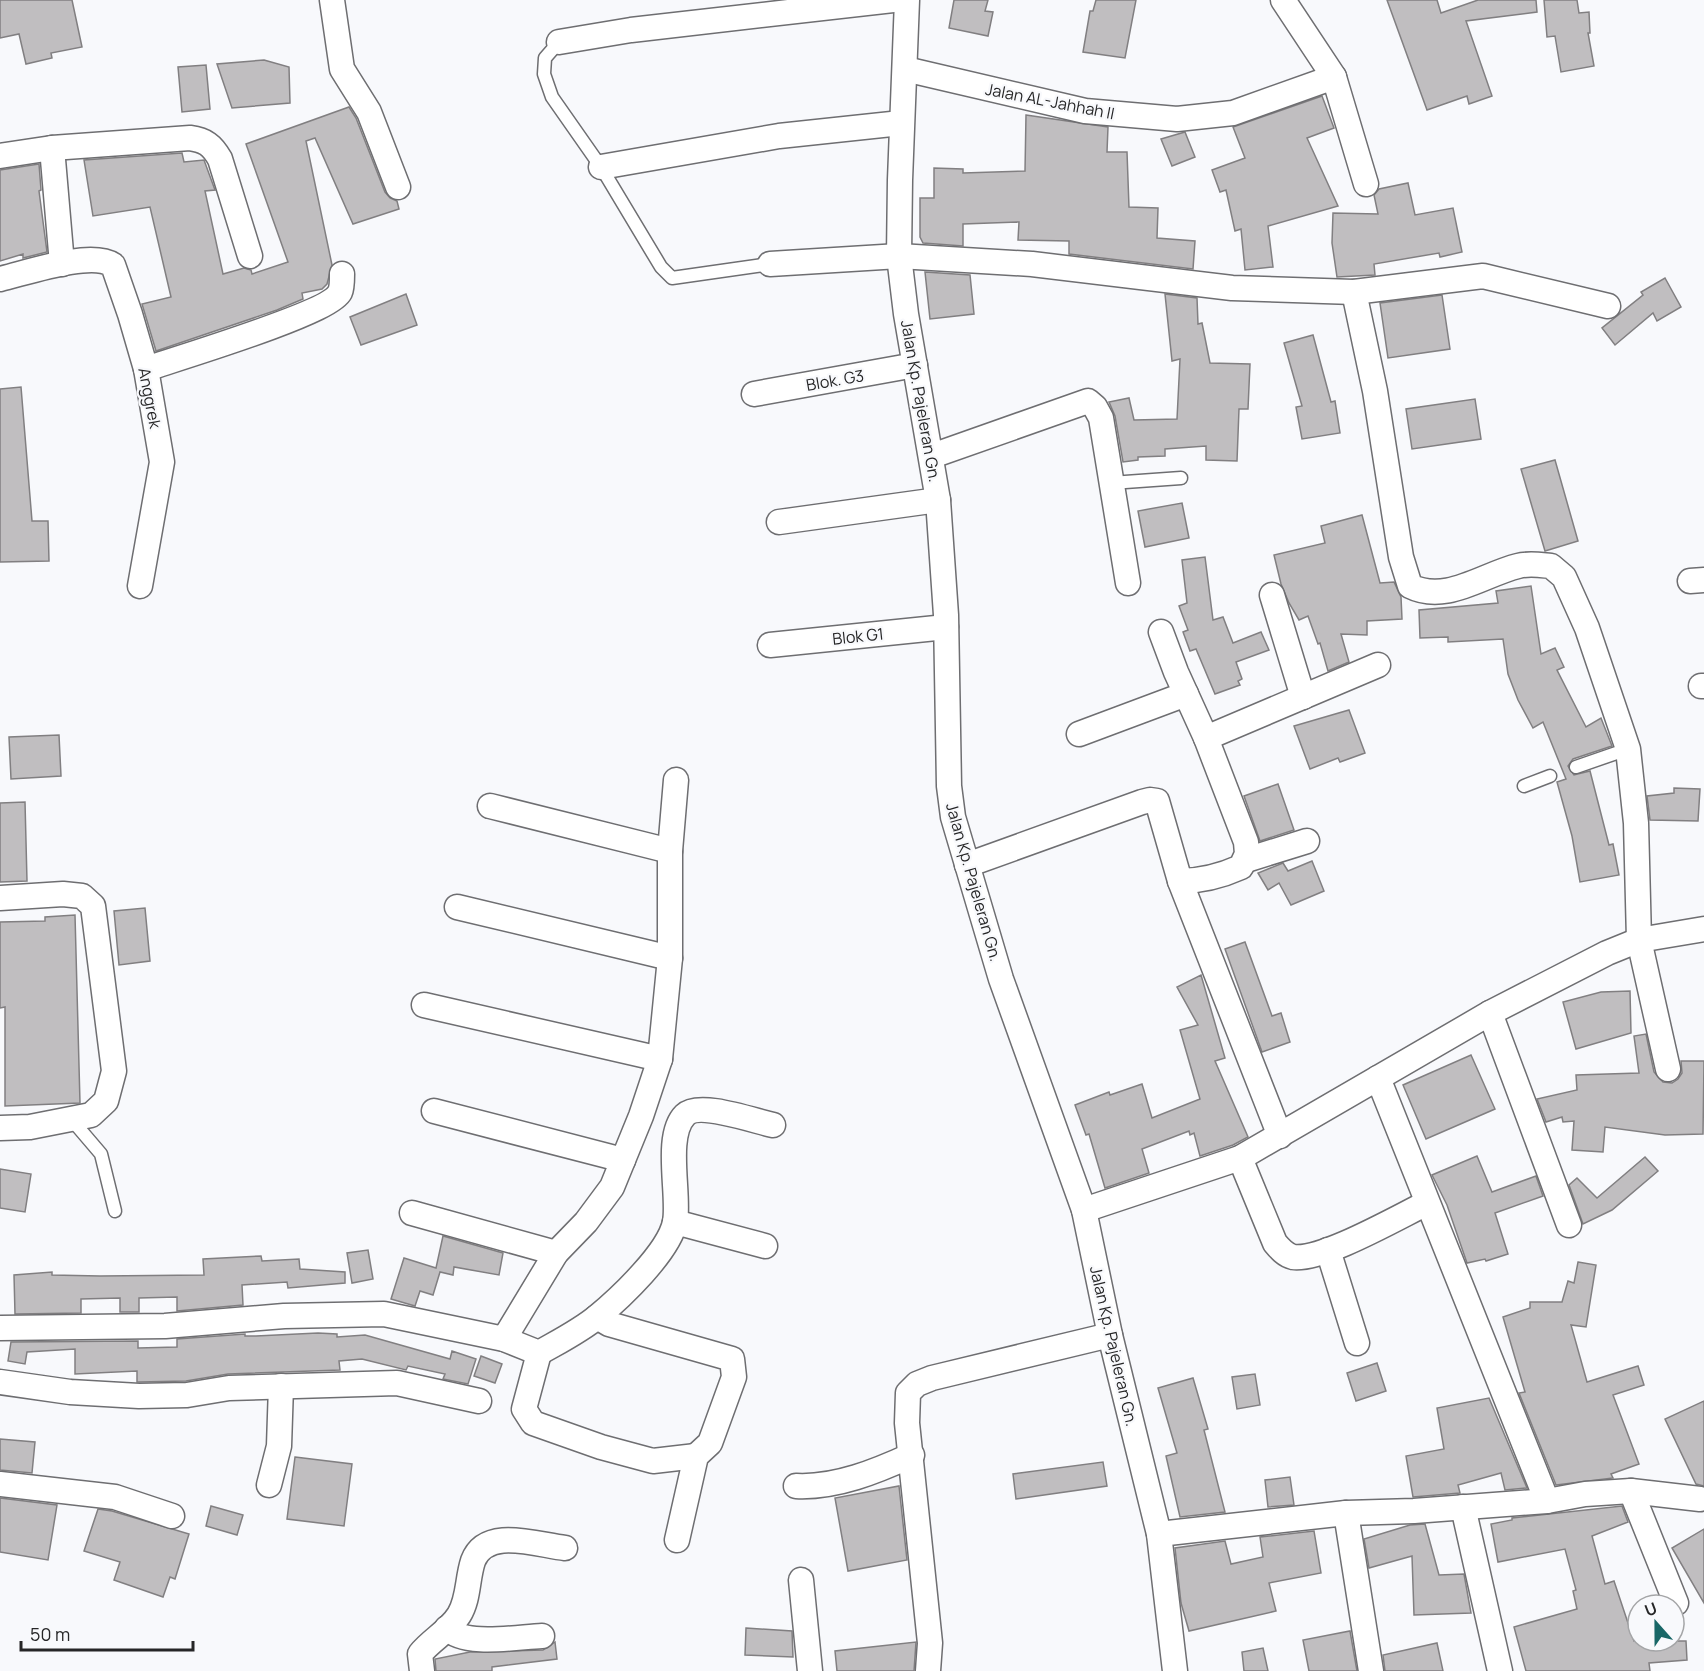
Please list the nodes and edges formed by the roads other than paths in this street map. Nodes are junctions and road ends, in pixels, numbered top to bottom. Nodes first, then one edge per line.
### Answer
1 (332, 0) edge
2 (893, 0) edge
3 (908, 0) edge
4 (1283, 0) edge
5 (559, 42) joint
6 (905, 69) junction
7 (1335, 77) junction
8 (902, 123) junction
9 (52, 148) junction
10 (0, 156) edge
11 (601, 167) junction
12 (1366, 184) dead end
13 (398, 187) dead end
14 (250, 256) dead end
15 (899, 256) junction
16 (62, 264) junction
17 (770, 264) joint
18 (342, 274) dead end
19 (0, 279) edge
20 (1354, 292) junction
21 (1608, 306) dead end
22 (915, 365) junction
23 (146, 369) junction
24 (754, 394) dead end
25 (932, 456) junction
26 (1181, 478) dead end
27 (1111, 483) junction
28 (938, 500) junction
29 (779, 522) dead end
30 (1128, 583) dead end
31 (140, 586) dead end
32 (1272, 595) dead end
33 (946, 627) junction
34 (1161, 632) dead end
35 (770, 645) dead end
36 (1378, 665) dead end
37 (1186, 694) junction
38 (1303, 697) junction
39 (1080, 734) dead end
40 (1206, 738) junction
41 (1628, 749) junction
42 (1576, 767) dead end
43 (1550, 776) dead end
44 (676, 780) dead end
45 (1524, 786) dead end
46 (490, 806) dead end
47 (1306, 841) dead end
48 (670, 851) junction
49 (1246, 860) junction
50 (967, 865) junction
51 (1179, 881) junction
52 (0, 898) edge
53 (457, 907) dead end
54 (1704, 929) edge
55 (1639, 940) junction
56 (670, 958) junction
57 (424, 1005) dead end
58 (1490, 1013) junction
59 (660, 1059) junction
60 (1668, 1069) dead end
61 (1378, 1078) junction
62 (434, 1111) dead end
63 (72, 1120) junction
64 (773, 1125) dead end
65 (0, 1128) edge
66 (1280, 1136) junction
67 (1240, 1158) junction
68 (623, 1160) junction
69 (1427, 1203) junction
70 (1084, 1210) junction
71 (115, 1211) dead end
72 (412, 1213) dead end
73 (675, 1222) junction
74 (1569, 1225) dead end
75 (765, 1246) dead end
76 (1328, 1250) junction
77 (556, 1254) junction
78 (597, 1317) junction
79 (0, 1328) edge
80 (1110, 1335) junction
81 (504, 1339) junction
82 (1357, 1343) dead end
83 (539, 1353) junction
84 (0, 1382) edge
85 (281, 1386) junction
86 (479, 1401) dead end
87 (912, 1455) junction
88 (696, 1456) junction
89 (0, 1484) edge
90 (269, 1485) dead end
91 (796, 1486) dead end
92 (1631, 1491) junction
93 (1700, 1499) dead end
94 (1547, 1501) junction
95 (1463, 1507) junction
96 (1346, 1513) junction
97 (172, 1516) dead end
98 (1159, 1534) junction
99 (677, 1540) dead end
100 (565, 1548) dead end
101 (801, 1580) dead end
102 (1672, 1593) edge
103 (447, 1628) junction
104 (542, 1636) dead end
105 (422, 1671) edge
106 (810, 1671) edge
107 (928, 1671) edge
108 (1175, 1671) edge
109 (1371, 1671) edge
110 (1500, 1671) edge

1 - 13 street
2 - 5 street
3 - 6 street, Jalan Kp. Pajeleran Gn.
4 - 7 street
5 - 11 lane
6 - 7 street, Jalan AL-Jahhah II
6 - 8 street, Jalan Kp. Pajeleran Gn.
7 - 12 street
8 - 11 street
8 - 15 street, Jalan Kp. Pajeleran Gn.
9 - 10 street
9 - 14 street
9 - 16 street
11 - 17 lane
15 - 17 street
15 - 20 street
15 - 22 street, Jalan Kp. Pajeleran Gn.
16 - 19 street, Anggrek
16 - 23 street, Anggrek
18 - 23 street
20 - 21 street
20 - 41 street
22 - 24 street, Blok. G3
22 - 25 street, Jalan Kp. Pajeleran Gn.
23 - 31 street, Anggrek
25 - 27 street
25 - 28 street, Jalan Kp. Pajeleran Gn.
26 - 27 lane
27 - 30 street
28 - 29 street
28 - 33 street, Jalan Kp. Pajeleran Gn.
32 - 38 street
33 - 35 street, Blok G1
33 - 50 street, Jalan Kp. Pajeleran Gn.
34 - 37 street
36 - 38 street
37 - 39 street
37 - 40 street
38 - 40 street
40 - 49 street
41 - 42 lane
41 - 55 street
43 - 45 lane
44 - 48 street
46 - 48 street
47 - 49 street
48 - 56 street
49 - 51 street
50 - 51 street
50 - 70 street, Jalan Kp. Pajeleran Gn.
51 - 66 street
52 - 63 street
53 - 56 street
54 - 55 street
55 - 58 street
55 - 60 street
56 - 59 street
57 - 59 street
58 - 61 street
58 - 74 street
59 - 68 street
61 - 66 street
61 - 69 street
62 - 68 street
63 - 65 street
63 - 71 lane
64 - 73 street
66 - 67 street
67 - 70 street
67 - 76 street
68 - 77 street
69 - 76 street
69 - 94 street
70 - 80 street, Jalan Kp. Pajeleran Gn.
72 - 77 street
73 - 75 street
73 - 78 street
76 - 82 street
77 - 81 street
78 - 83 street
78 - 88 street
79 - 81 street
80 - 87 street
80 - 98 street, Jalan Kp. Pajeleran Gn.
81 - 83 street
83 - 88 street
84 - 85 street
85 - 86 street
85 - 90 street
87 - 91 street
87 - 107 street
88 - 99 street
89 - 97 street
92 - 93 street
92 - 94 street
92 - 102 street
94 - 95 street
95 - 96 street
95 - 110 street
96 - 98 street
96 - 109 street
98 - 108 street, Jalan Kp. Pajeleran Gn.
100 - 103 street
101 - 106 street
103 - 104 street
103 - 105 street

